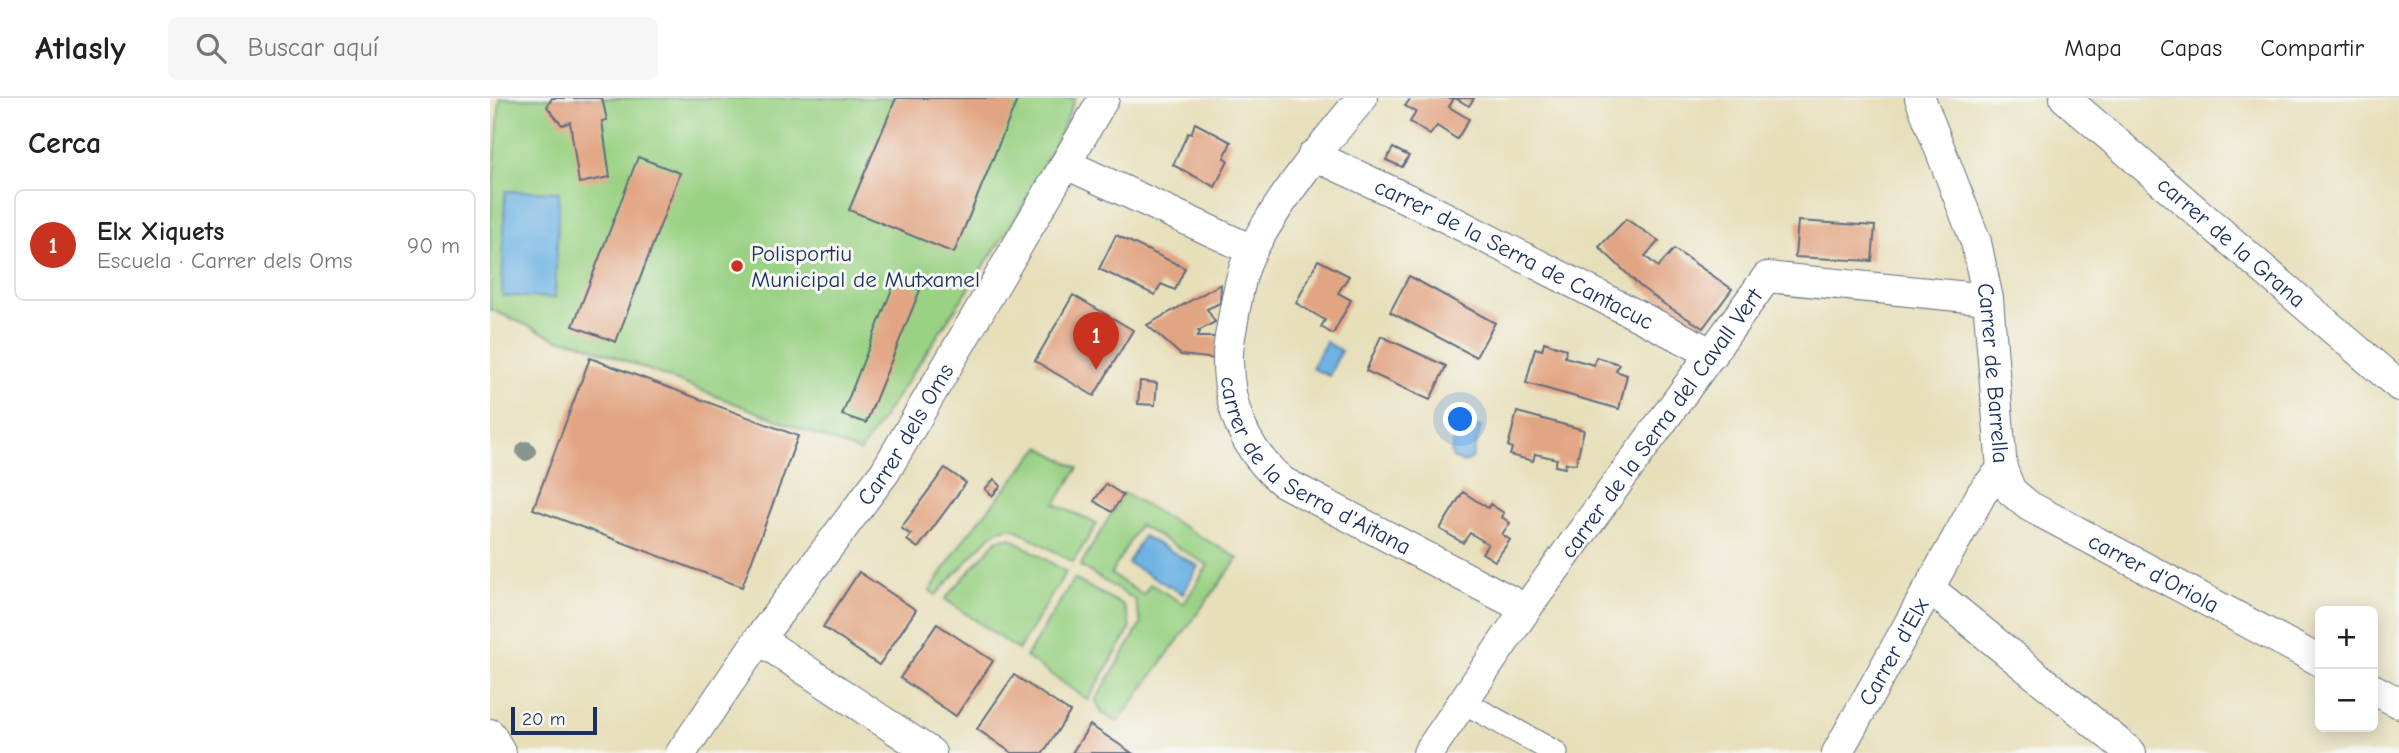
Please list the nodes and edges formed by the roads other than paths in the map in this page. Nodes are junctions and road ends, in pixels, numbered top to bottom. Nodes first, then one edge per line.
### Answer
1 (1104, 98) edge
2 (1362, 98) edge
3 (1920, 98) edge
4 (2065, 98) edge
5 (1313, 155) junction
6 (1066, 164) junction
7 (1252, 250) junction
8 (1988, 299) junction
9 (1713, 354) junction
10 (2399, 386) edge
11 (2002, 469) junction
12 (1929, 588) junction
13 (1526, 609) junction
14 (759, 639) junction
15 (2315, 658) edge
16 (2378, 692) edge
17 (1462, 701) junction
18 (2399, 703) edge
19 (490, 734) edge
20 (501, 753) edge
21 (681, 753) edge
22 (931, 753) edge
23 (1428, 753) edge
24 (1556, 753) edge
25 (1837, 753) edge
26 (2130, 753) edge

1 - 6 street, Carrer dels Oms
2 - 5 street, carrer de la Serra d'Aitana
3 - 8 street, Carrer de Barrella
4 - 10 street, carrer de la Grana
5 - 7 street, carrer de la Serra d'Aitana
5 - 9 street, carrer de la Serra de Cantacuc
6 - 7 street
6 - 14 street, Carrer dels Oms
7 - 13 street, carrer de la Serra d'Aitana
8 - 9 street, carrer de la Serra del Cavall Vert
8 - 11 street, Carrer de Barrella
9 - 13 street, carrer de la Serra del Cavall Vert
11 - 12 street, Carrer de Barrella
11 - 15 street, carrer d'Oriola
12 - 25 street, Carrer d'Elx
12 - 26 street
13 - 17 street, carrer de la Serra del Cavall Vert
14 - 21 street, Carrer dels Oms
14 - 22 street
16 - 18 street
17 - 23 street, carrer de la Serra del Cavall Vert
17 - 24 street
19 - 20 street

